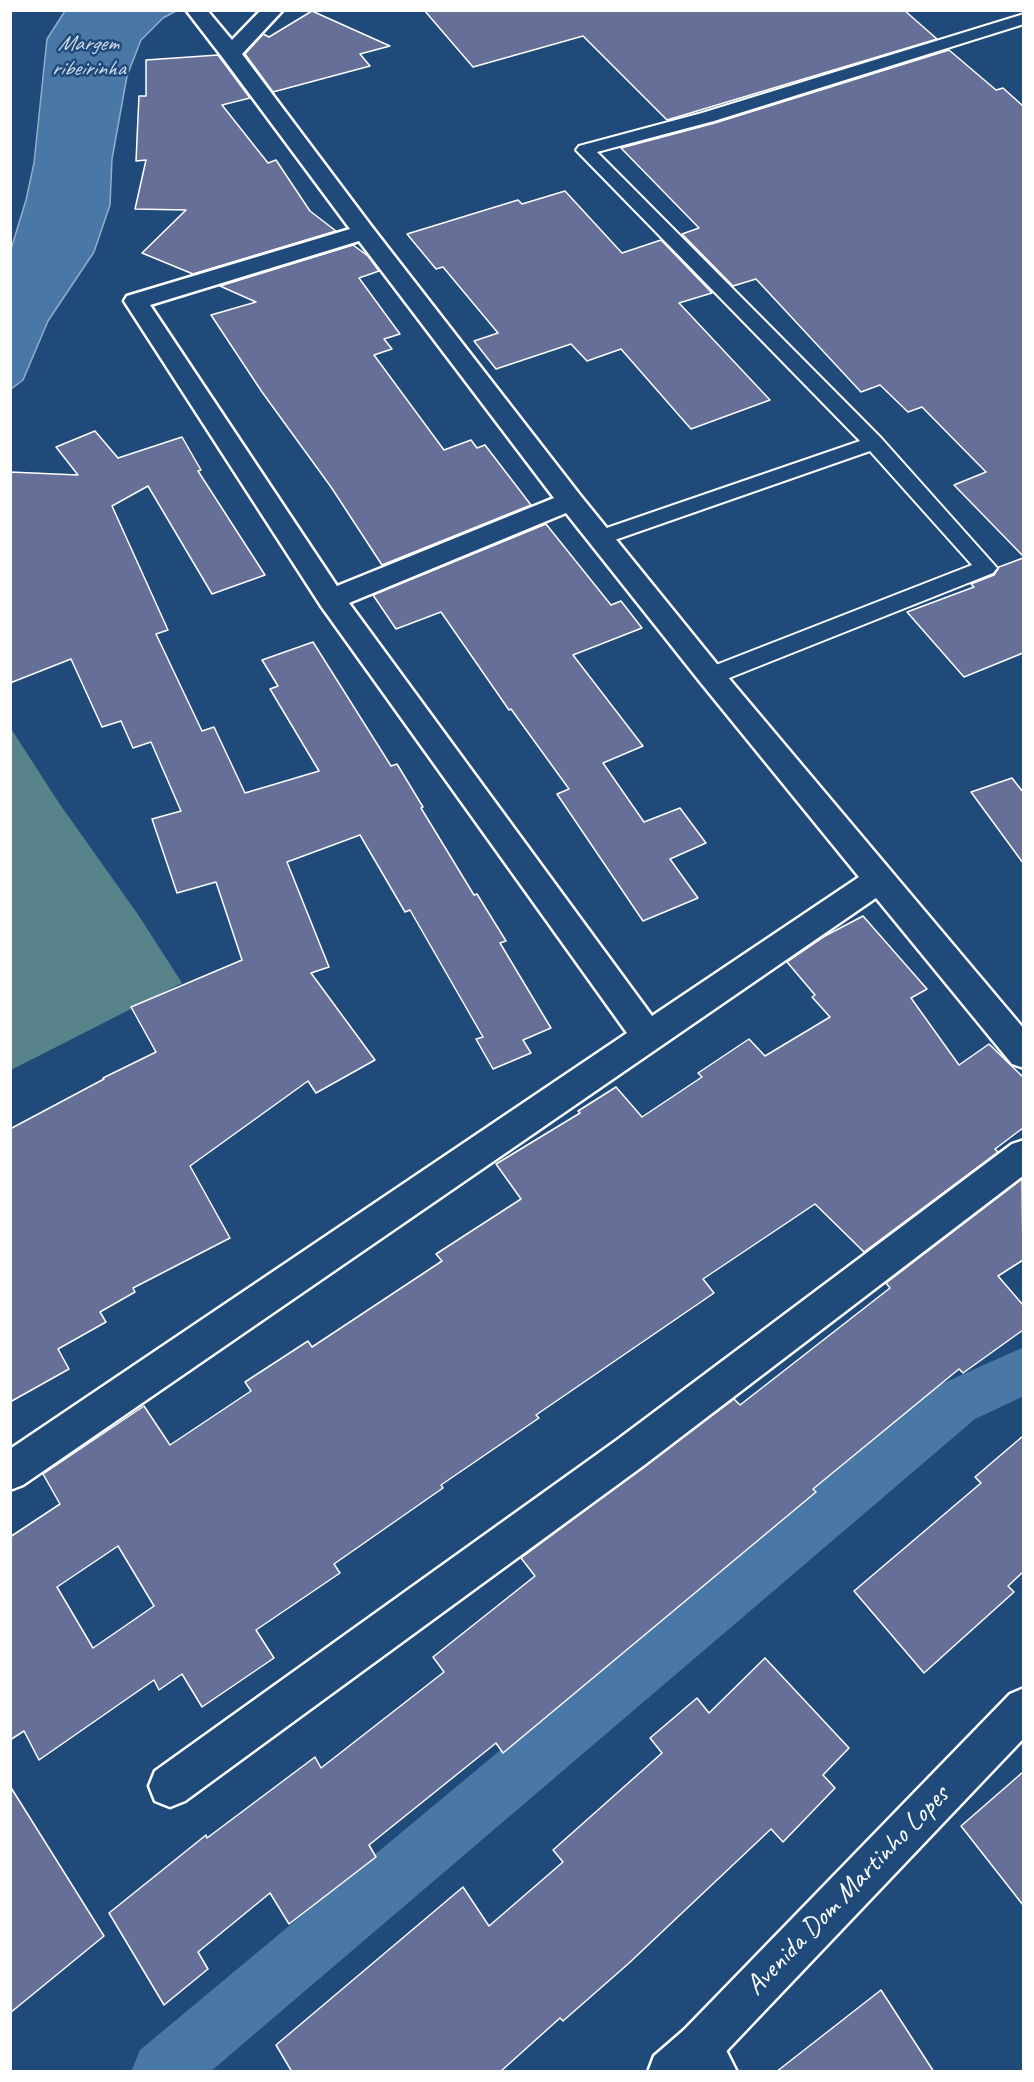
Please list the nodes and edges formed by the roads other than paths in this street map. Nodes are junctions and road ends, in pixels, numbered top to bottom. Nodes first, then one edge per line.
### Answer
1 (273, 10) edge
2 (204, 19) edge
3 (1023, 19) edge
4 (239, 36) junction
5 (364, 232) junction
6 (874, 443) junction
7 (571, 501) junction
8 (602, 537) junction
9 (331, 599) junction
10 (711, 676) junction
11 (878, 880) junction
12 (648, 1037) junction
13 (1023, 1054) edge
14 (1023, 1155) edge
15 (10, 1472) edge
16 (1023, 1708) edge
17 (170, 1786) dead end
18 (695, 2063) edge

1 - 4 street
2 - 4 street
3 - 6 lane
4 - 5 street
5 - 7 street
5 - 9 street
6 - 8 lane
6 - 10 lane
7 - 8 street
7 - 9 street
8 - 10 street
9 - 12 street
10 - 11 street
11 - 12 street
11 - 13 street
12 - 15 street
14 - 17 street
16 - 18 street, Avenida Dom Martinho Lopes

